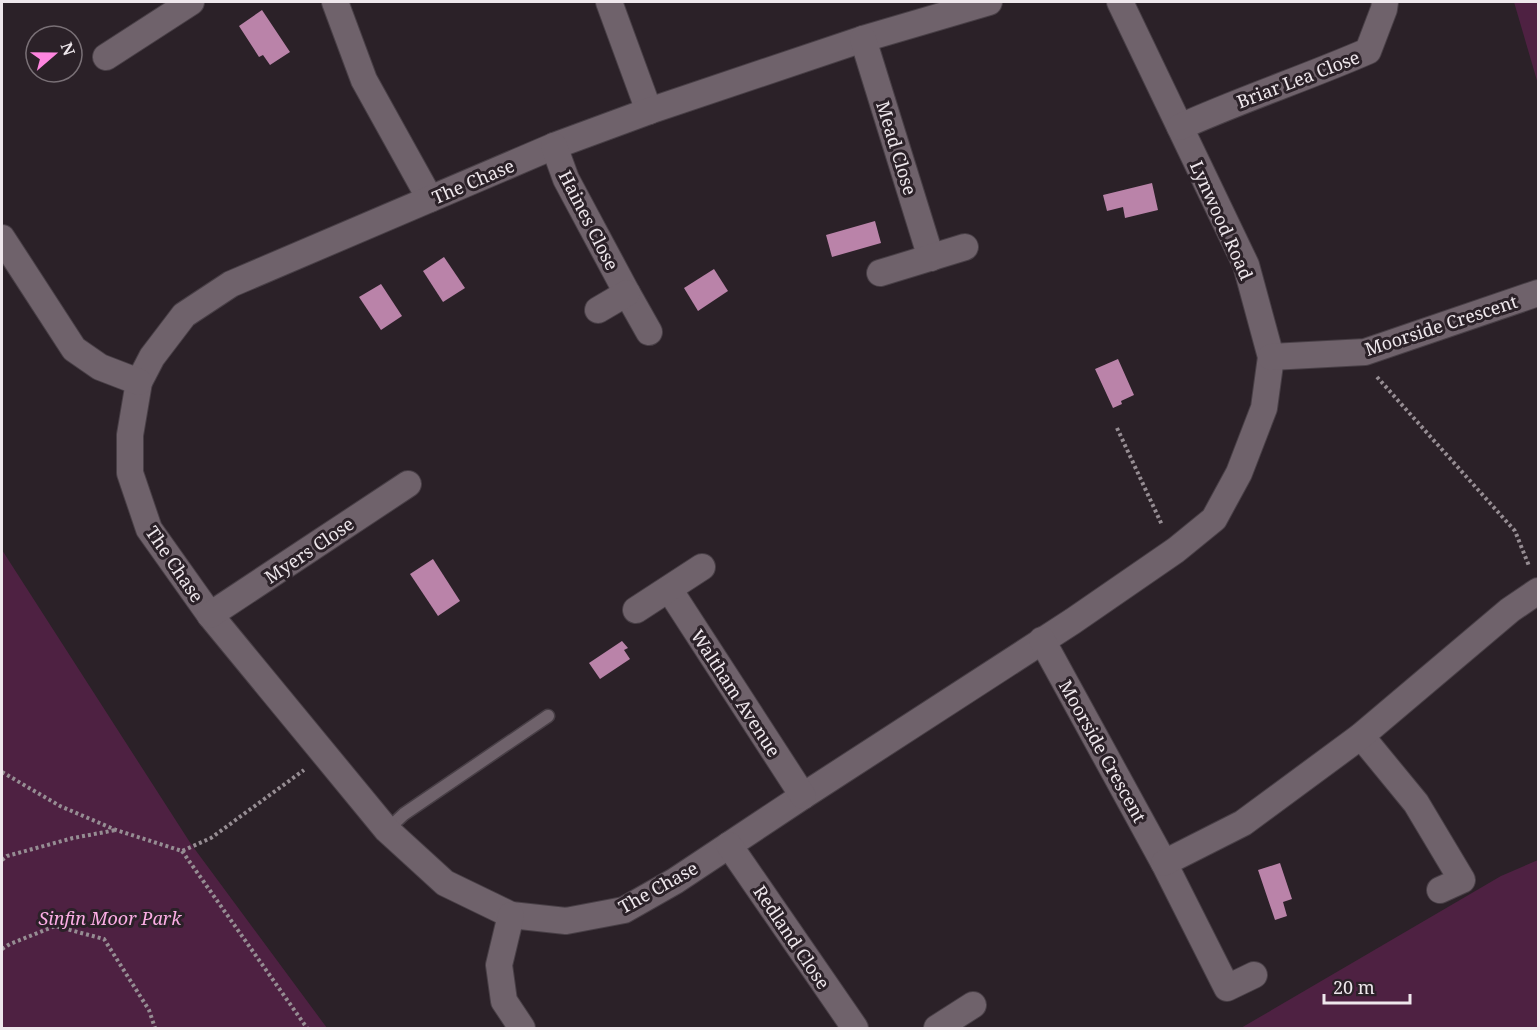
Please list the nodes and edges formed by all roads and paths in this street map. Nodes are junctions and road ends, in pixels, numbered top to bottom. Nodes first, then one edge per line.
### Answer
1 (191, 2) edge
2 (335, 2) edge
3 (609, 2) edge
4 (989, 2) edge
5 (1120, 2) edge
6 (1385, 2) edge
7 (863, 39) junction
8 (106, 57) dead end
9 (649, 111) junction
10 (1180, 127) junction
11 (554, 146) junction
12 (430, 199) junction
13 (2, 238) edge
14 (965, 247) dead end
15 (931, 258) junction
16 (880, 273) dead end
17 (627, 293) junction
18 (1539, 293) edge
19 (598, 310) dead end
20 (649, 332) dead end
21 (1365, 352) junction
22 (1271, 357) junction
23 (140, 382) junction
24 (1117, 428) dead end
25 (408, 484) dead end
26 (1176, 550) junction
27 (702, 567) dead end
28 (1535, 581) edge
29 (669, 589) junction
30 (636, 610) dead end
31 (210, 615) junction
32 (1073, 621) joint
33 (1042, 640) junction
34 (548, 716) dead end
35 (1361, 736) junction
36 (325, 755) junction
37 (2, 772) edge
38 (803, 796) junction
39 (117, 830) junction
40 (387, 830) junction
41 (729, 845) junction
42 (182, 851) junction
43 (2, 860) edge
44 (1164, 863) junction
45 (1440, 890) dead end
46 (511, 915) junction
47 (2, 949) edge
48 (1254, 975) dead end
49 (973, 1005) dead end
50 (155, 1029) edge
51 (307, 1029) edge
52 (522, 1029) edge
53 (855, 1029) edge
54 (937, 1029) edge

1 - 8 street
2 - 12 street
3 - 9 street
4 - 7 street, The Chase
5 - 10 street, Lynwood Road
6 - 10 street, Briar Lea Close
7 - 9 street, The Chase
7 - 15 street, Mead Close
9 - 11 street, The Chase
10 - 22 street, Lynwood Road
11 - 12 street, The Chase
11 - 17 street, Haines Close
12 - 23 street, The Chase
13 - 23 street
14 - 15 street
15 - 16 street
17 - 19 street
17 - 20 street, Haines Close
18 - 21 street, Moorside Crescent
21 - 22 street, Moorside Crescent
21 - 28 path
22 - 26 street, Lynwood Road
23 - 31 street, The Chase
24 - 26 path
25 - 31 street, Myers Close
26 - 32 street, Lynwood Road
27 - 29 street
28 - 35 street
29 - 30 street
29 - 38 street, Waltham Avenue
31 - 36 street, The Chase
32 - 33 street, The Chase
33 - 38 street, The Chase
33 - 44 street, Moorside Crescent
34 - 40 lane
35 - 44 street
35 - 45 street
36 - 40 street, The Chase
36 - 42 path
37 - 39 path
38 - 41 street, The Chase
39 - 42 path
39 - 43 path
40 - 46 street, The Chase
41 - 46 street, The Chase
41 - 53 street, Redland Close
42 - 51 path
44 - 48 street, Moorside Crescent
46 - 52 street
47 - 50 path
49 - 54 street

